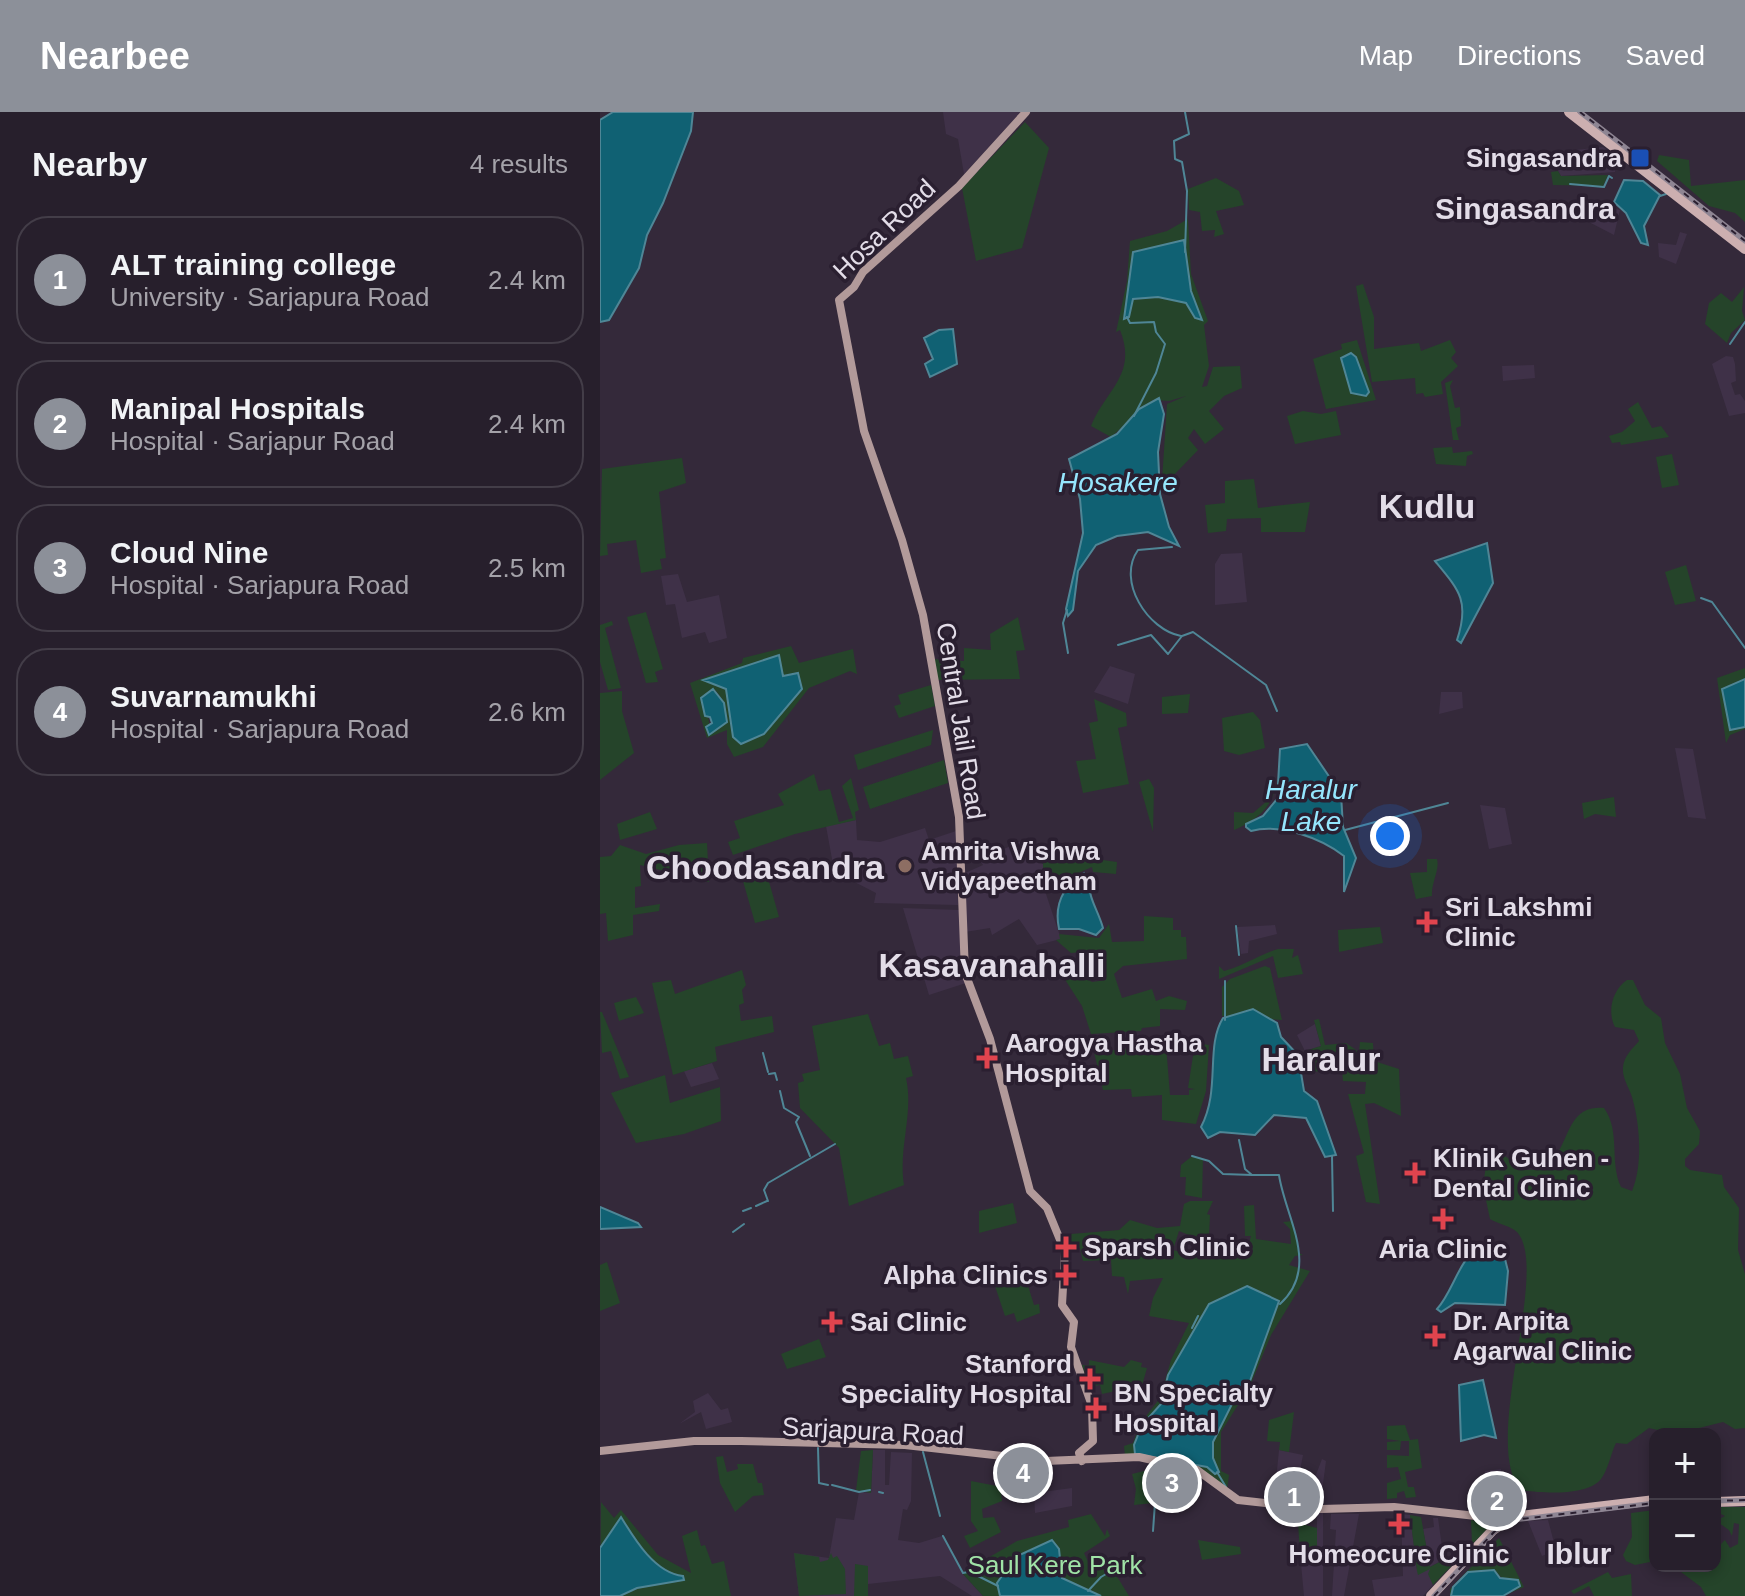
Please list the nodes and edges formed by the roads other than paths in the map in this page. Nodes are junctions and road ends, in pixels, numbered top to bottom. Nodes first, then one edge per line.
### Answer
1 (1025, 112) edge
2 (1572, 112) edge
3 (1745, 247) edge
4 (839, 300) joint
5 (879, 1445) junction
6 (600, 1452) edge
7 (998, 1457) junction
8 (1082, 1461) junction
9 (1721, 1500) edge
10 (1745, 1500) edge
11 (1234, 1501) junction
12 (1649, 1502) edge
13 (1649, 1503) edge
14 (1591, 1506) junction
15 (1497, 1516) junction
16 (1514, 1517) junction
17 (1436, 1591) edge

1 - 4 main road, Hosa Road
2 - 3 highway
4 - 8 main road, Central Jail Road
5 - 6 main road, Sarjapura Road
5 - 7 main road, Sarjapura Road
5 - 7 main road, Sarjapura Road
7 - 8 main road, Sarjapura Road
7 - 11 main road, Sarjapura Road
8 - 11 main road, Sarjapura Road
9 - 10 highway
11 - 15 main road
11 - 15 main road
12 - 14 highway
13 - 16 highway
14 - 16 main road
14 - 17 highway
15 - 16 main road
16 - 17 highway

